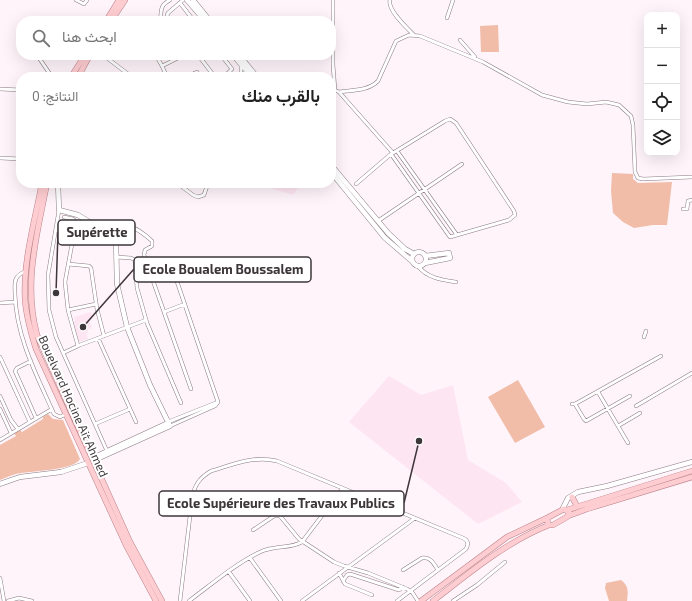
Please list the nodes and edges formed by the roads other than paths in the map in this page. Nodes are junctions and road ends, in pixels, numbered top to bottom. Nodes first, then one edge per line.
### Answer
1 (76, 0) edge
2 (87, 0) edge
3 (119, 0) edge
4 (125, 0) edge
5 (170, 0) edge
6 (184, 0) edge
7 (187, 0) edge
8 (193, 0) edge
9 (332, 0) edge
10 (390, 0) edge
11 (453, 0) edge
12 (180, 3) junction
13 (109, 16) edge
14 (114, 16) edge
15 (160, 16) edge
16 (168, 16) edge
17 (190, 16) edge
18 (201, 16) edge
19 (206, 16) edge
20 (332, 16) edge
21 (447, 18) dead end
22 (414, 35) junction
23 (460, 40) dead end
24 (476, 59) junction
25 (40, 60) edge
26 (82, 60) edge
27 (87, 60) edge
28 (110, 60) edge
29 (159, 60) edge
30 (174, 60) edge
31 (202, 60) edge
32 (225, 60) edge
33 (237, 60) edge
34 (243, 60) edge
35 (333, 60) edge
36 (241, 64) junction
37 (162, 66) junction
38 (49, 72) edge
39 (74, 72) edge
40 (81, 72) edge
41 (125, 72) edge
42 (165, 72) edge
43 (211, 72) edge
44 (229, 72) edge
45 (241, 72) edge
46 (248, 72) edge
47 (253, 72) edge
48 (333, 72) edge
49 (336, 86) edge
50 (0, 89) edge
51 (16, 90) edge
52 (337, 91) junction
53 (397, 151) junction
54 (392, 154) junction
55 (0, 158) edge
56 (16, 158) edge
57 (462, 164) dead end
58 (336, 171) edge
59 (692, 177) edge
60 (336, 178) edge
61 (356, 184) dead end
62 (41, 188) edge
63 (45, 188) edge
64 (58, 188) edge
65 (184, 188) edge
66 (206, 188) edge
67 (424, 189) junction
68 (419, 193) junction
69 (692, 200) edge
70 (683, 209) dead end
71 (59, 210) junction
72 (64, 217) dead end
73 (378, 221) junction
74 (107, 233) junction
75 (457, 235) junction
76 (414, 254) junction
77 (425, 256) junction
78 (116, 257) junction
79 (170, 261) dead end
80 (413, 262) junction
81 (425, 263) junction
82 (68, 264) junction
83 (418, 266) junction
84 (26, 272) junction
85 (456, 282) dead end
86 (15, 302) junction
87 (0, 303) edge
88 (96, 304) junction
89 (185, 304) junction
90 (68, 310) junction
91 (164, 312) junction
92 (146, 320) junction
93 (127, 327) junction
94 (646, 331) dead end
95 (104, 336) junction
96 (644, 337) dead end
97 (98, 338) junction
98 (78, 346) junction
99 (63, 353) junction
100 (661, 356) dead end
101 (0, 357) edge
102 (31, 361) junction
103 (692, 373) edge
104 (191, 389) dead end
105 (598, 392) junction
106 (0, 396) edge
107 (630, 396) dead end
108 (181, 403) dead end
109 (636, 406) dead end
110 (130, 408) junction
111 (52, 409) junction
112 (608, 409) junction
113 (0, 410) edge
114 (640, 413) dead end
115 (66, 414) junction
116 (36, 418) junction
117 (30, 422) junction
118 (136, 422) dead end
119 (95, 424) junction
120 (169, 424) junction
121 (618, 426) junction
122 (18, 429) junction
123 (11, 433) junction
124 (0, 440) edge
125 (628, 444) dead end
126 (108, 453) junction
127 (91, 456) junction
128 (692, 462) edge
129 (88, 463) junction
130 (95, 465) junction
131 (692, 471) edge
132 (692, 477) edge
133 (0, 484) edge
134 (343, 488) junction
135 (573, 495) junction
136 (577, 506) junction
137 (565, 509) junction
138 (568, 516) junction
139 (415, 518) junction
140 (547, 518) junction
141 (549, 525) junction
142 (253, 530) dead end
143 (302, 542) junction
144 (250, 558) junction
145 (505, 562) dead end
146 (347, 567) junction
147 (404, 570) dead end
148 (438, 570) junction
149 (229, 572) junction
150 (339, 573) junction
151 (0, 578) edge
152 (343, 581) junction
153 (403, 587) junction
154 (410, 591) junction
155 (372, 595) dead end
156 (4, 601) edge
157 (8, 601) edge
158 (32, 601) edge
159 (156, 601) edge
160 (162, 601) edge
161 (180, 601) edge
162 (189, 601) edge
163 (250, 601) edge
164 (281, 601) edge
165 (302, 601) edge
166 (397, 601) edge
167 (418, 601) edge
168 (421, 601) edge
169 (433, 601) edge
170 (453, 601) edge

1 - 2 street
3 - 13 main road
4 - 14 main road
5 - 15 street
6 - 12 street
7 - 18 street
8 - 19 street
9 - 20 street
10 - 22 street
11 - 21 street
12 - 16 street
12 - 17 street
22 - 24 street
22 - 52 street
23 - 24 street
24 - 59 street
25 - 38 street
26 - 39 main road
27 - 40 main road
28 - 41 street
29 - 37 street
30 - 37 street
31 - 43 street
32 - 44 street
33 - 36 street
34 - 47 street
35 - 48 street
36 - 45 street
36 - 46 street
37 - 42 street
49 - 52 street
50 - 51 street
52 - 54 street
53 - 54 street
53 - 67 street
53 - 75 street
54 - 61 street
54 - 68 street
55 - 56 street
57 - 67 street
58 - 73 street
60 - 80 street
62 - 84 main road, Bouelvard Hocine Ait Ahmed
63 - 127 main road
64 - 71 street
65 - 66 street
67 - 68 street
67 - 75 street
68 - 73 street
68 - 75 street
69 - 70 street
71 - 74 street
71 - 99 street
72 - 82 street
73 - 76 street
74 - 78 street
74 - 91 street
76 - 77 street
76 - 80 street
77 - 81 street
77 - 81 street
78 - 92 street
78 - 93 street
79 - 89 street
80 - 83 street
81 - 83 street
82 - 88 street
82 - 90 street
83 - 85 street
84 - 86 street
84 - 115 main road, Bouelvard Hocine Ait Ahmed
86 - 87 street
86 - 102 street
88 - 90 street
88 - 95 street
89 - 91 street
89 - 120 street
90 - 98 street
91 - 104 street
92 - 93 street
92 - 108 street
93 - 95 street
93 - 120 street
94 - 96 street
95 - 97 street
97 - 98 street
97 - 110 street
98 - 99 street
99 - 119 street
100 - 105 street
101 - 117 street
102 - 111 street
102 - 116 street
103 - 109 street
105 - 112 street
105 - 112 street
106 - 122 street
107 - 112 street
110 - 118 street
110 - 119 street
111 - 115 street
111 - 116 street
112 - 121 street
113 - 123 street
114 - 121 street
115 - 129 main road, Bouelvard Hocine Ait Ahmed
116 - 117 street
117 - 122 street
119 - 126 street
120 - 126 street
121 - 125 street
122 - 123 street
123 - 124 street
126 - 127 street
126 - 130 street
127 - 130 main road
128 - 135 street
129 - 133 street
129 - 159 main road, Bouelvard Hocine Ait Ahmed
130 - 160 main road
131 - 136 main road
132 - 138 main road
134 - 139 street
134 - 143 street
134 - 161 street
135 - 136 main road
135 - 137 street
136 - 137 main road
137 - 138 main road
137 - 140 main road
138 - 141 main road
139 - 146 street
139 - 148 street
140 - 141 main road
140 - 168 main road
141 - 169 main road
142 - 143 street
143 - 144 street
143 - 146 street
144 - 149 street
144 - 164 street
145 - 170 street
146 - 150 street
146 - 153 street
147 - 148 street
148 - 154 street
149 - 162 street
149 - 163 street
150 - 152 street
150 - 165 street
151 - 156 street
152 - 153 street
152 - 155 street
153 - 154 street
154 - 166 street
154 - 167 street
157 - 158 street

